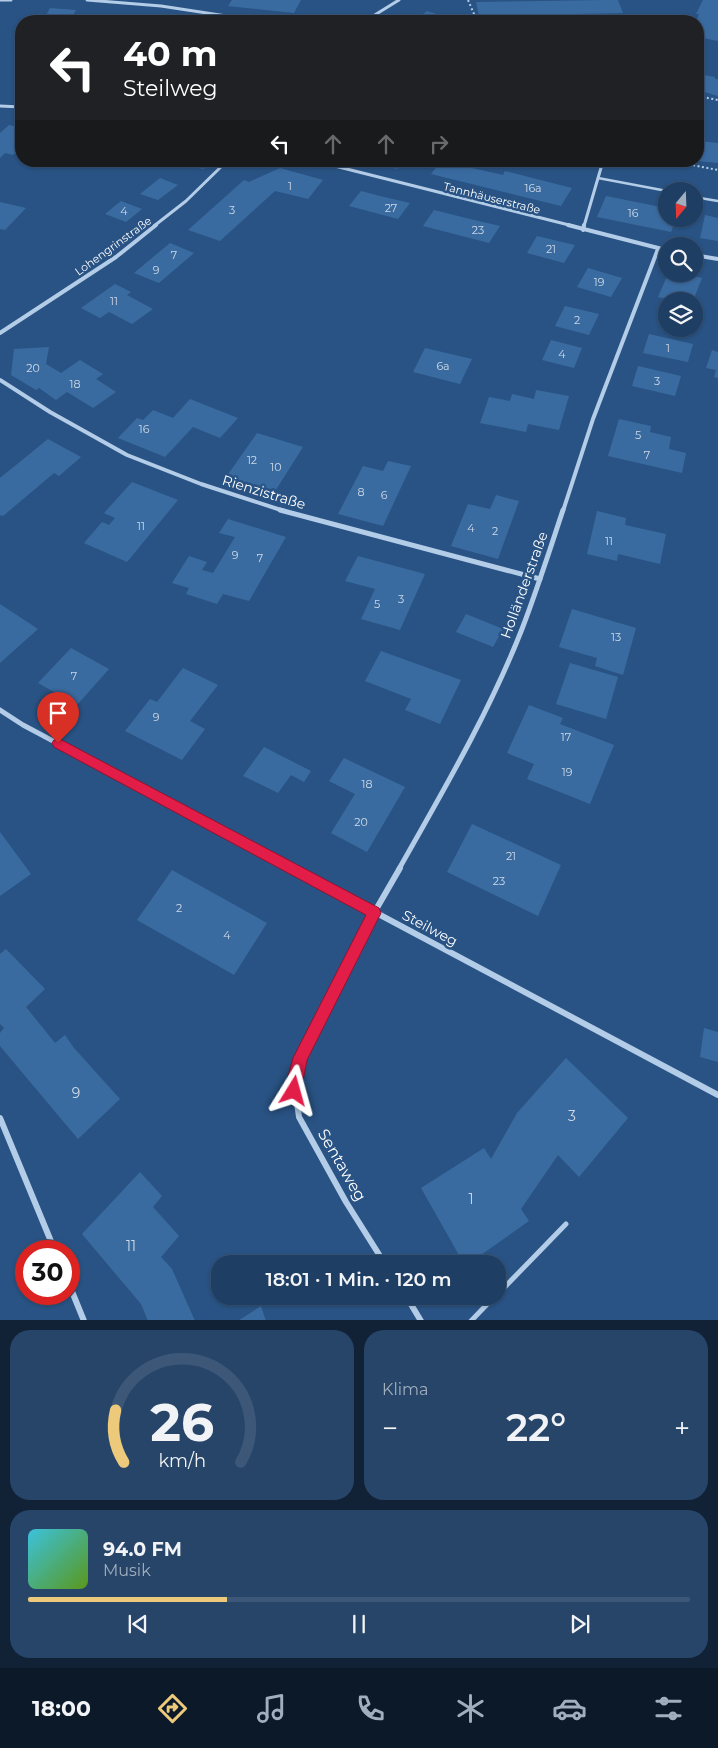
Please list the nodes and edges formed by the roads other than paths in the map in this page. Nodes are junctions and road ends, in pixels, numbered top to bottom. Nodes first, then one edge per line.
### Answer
1 (0, 0) edge
2 (11, 0) edge
3 (87, 0) edge
4 (399, 0) edge
5 (220, 15) edge
6 (375, 15) edge
7 (0, 106) edge
8 (15, 107) edge
9 (221, 167) edge
10 (337, 167) edge
11 (601, 167) edge
12 (598, 178) junction
13 (658, 189) edge
14 (703, 199) edge
15 (718, 202) edge
16 (583, 230) junction
17 (658, 248) joint
18 (703, 256) edge
19 (718, 259) edge
20 (0, 333) edge
21 (0, 380) edge
22 (540, 579) junction
23 (0, 710) edge
24 (374, 913) junction
25 (718, 1095) edge
26 (0, 1118) edge
27 (566, 1224) dead end
28 (50, 1240) edge
29 (379, 1255) edge
30 (506, 1285) edge
31 (78, 1305) edge
32 (412, 1305) edge
33 (486, 1305) edge
34 (84, 1320) edge
35 (421, 1320) edge
36 (471, 1320) edge

1 - 2 street
3 - 5 street
4 - 6 street
7 - 8 street
9 - 20 street, Lohengrinstraße
10 - 16 street, Tannhäuserstraße
11 - 12 street
12 - 13 lane
12 - 16 street
14 - 15 lane
16 - 17 street, Tannhäuserstraße
17 - 22 street, Holländerstraße
18 - 19 street
21 - 22 street, Rienzistraße
22 - 24 street, Holländerstraße
23 - 24 street, Steilweg
24 - 25 street, Steilweg
24 - 29 street, Sentaweg
26 - 28 street
27 - 30 lane
31 - 34 street
32 - 35 street
33 - 36 lane

